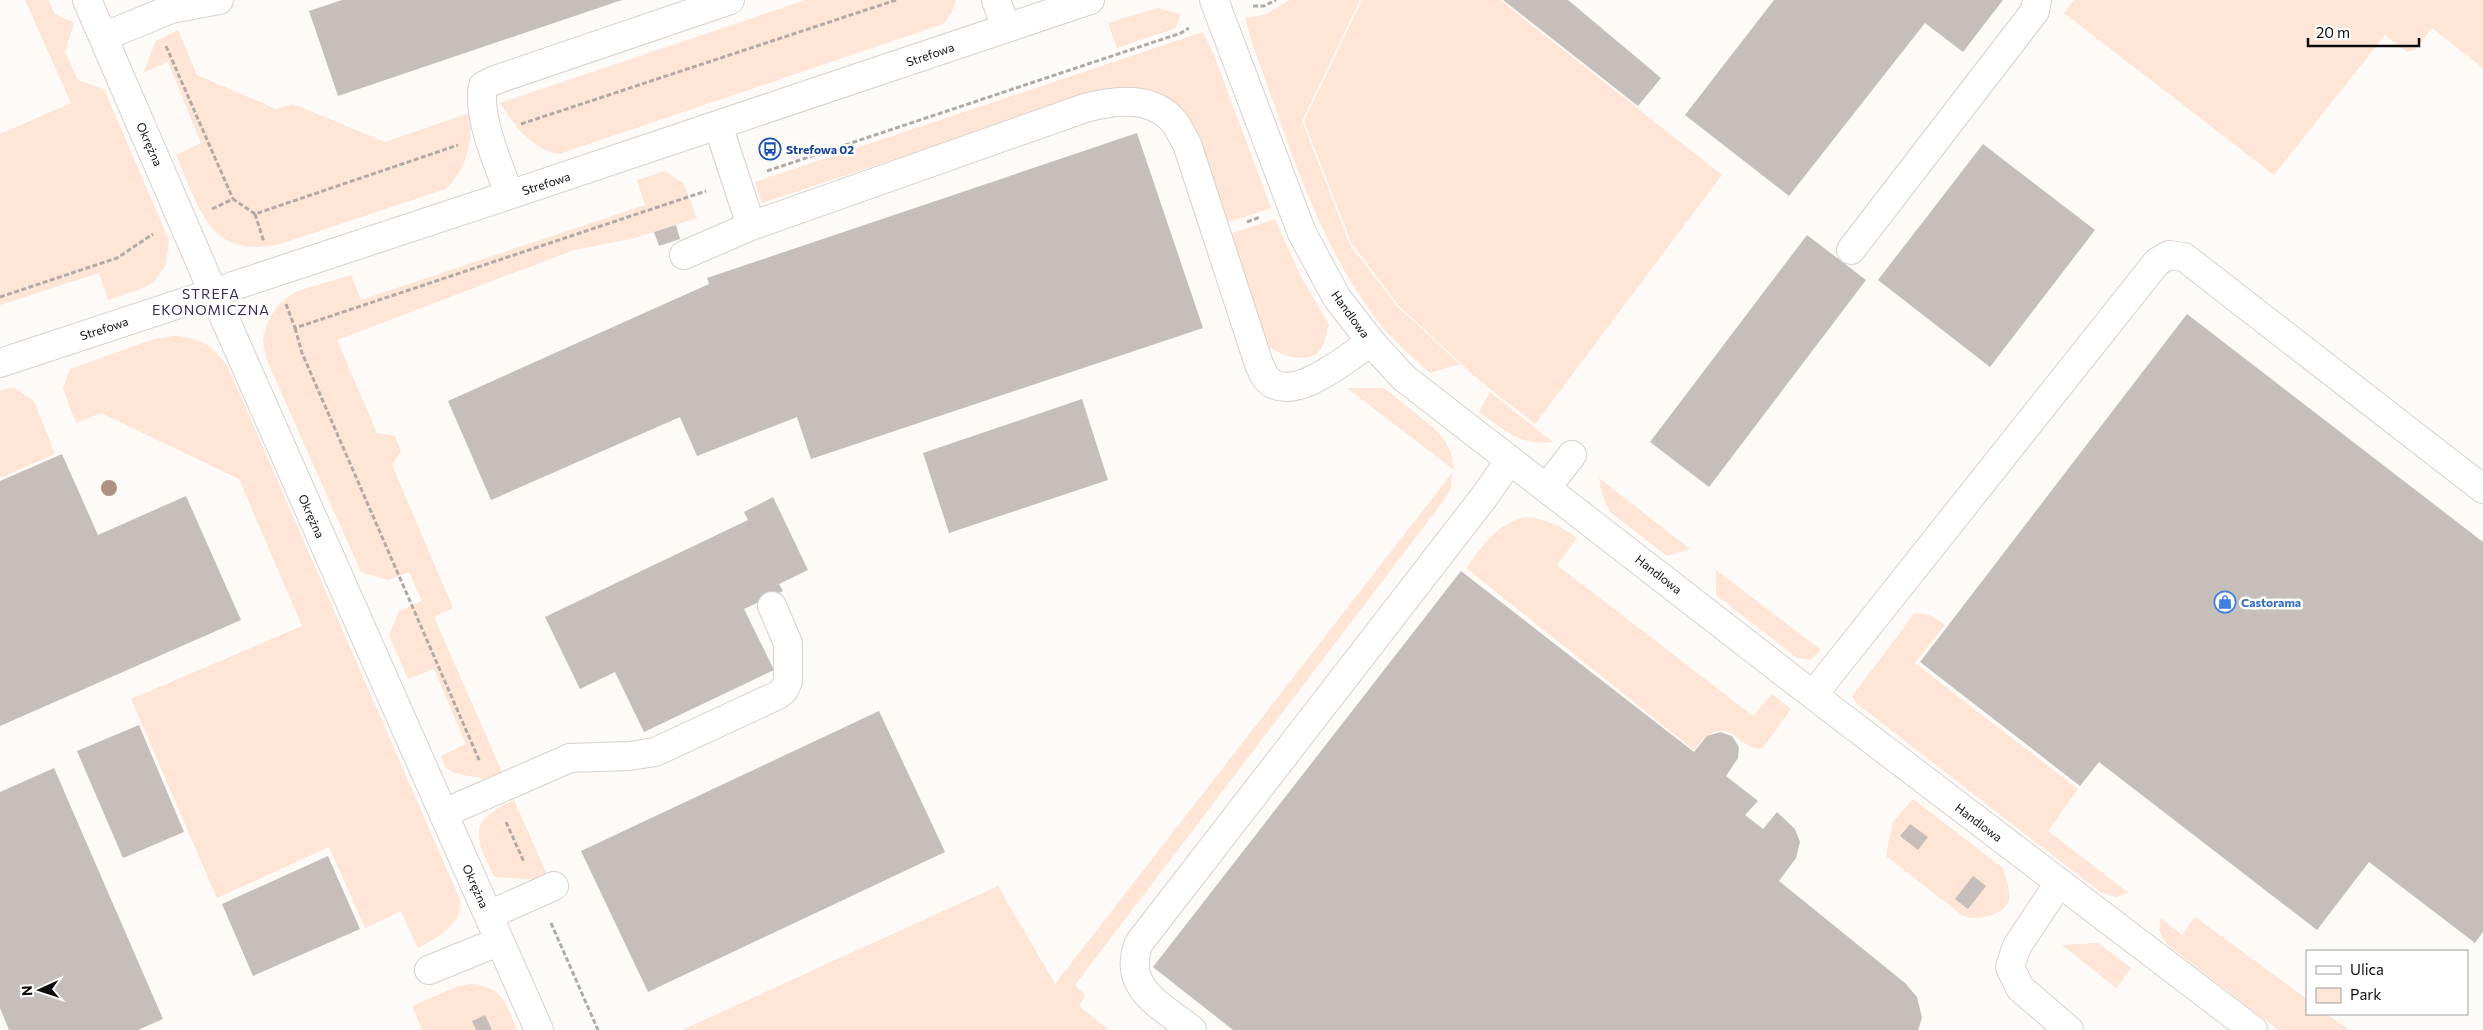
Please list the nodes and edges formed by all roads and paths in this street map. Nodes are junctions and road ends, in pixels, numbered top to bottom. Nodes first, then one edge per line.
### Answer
1 (87, 0) edge
2 (218, 0) edge
3 (730, 0) edge
4 (896, 0) edge
5 (996, 0) edge
6 (1090, 0) edge
7 (1214, 0) edge
8 (2037, 0) edge
9 (153, 17) junction
10 (1006, 28) junction
11 (103, 37) junction
12 (718, 125) junction
13 (489, 134) junction
14 (509, 195) junction
15 (233, 200) junction
16 (1292, 207) junction
17 (183, 221) junction
18 (751, 226) junction
19 (1216, 233) junction
20 (1851, 250) dead end
21 (684, 256) dead end
22 (212, 292) junction
23 (0, 297) edge
24 (295, 328) dead end
25 (1371, 342) junction
26 (0, 363) edge
27 (1572, 455) dead end
28 (1510, 460) junction
29 (1547, 487) junction
30 (2483, 490) edge
31 (772, 606) dead end
32 (1813, 695) junction
33 (492, 791) junction
34 (444, 813) junction
35 (2059, 883) junction
36 (546, 889) junction
37 (489, 915) junction
38 (500, 941) junction
39 (429, 970) dead end
40 (539, 1030) edge
41 (598, 1030) edge
42 (1192, 1030) edge
43 (2069, 1030) edge
44 (2253, 1030) edge

1 - 11 street, Okrężna
2 - 9 street
3 - 13 street
4 - 13 path
5 - 10 street
6 - 10 street, Strefowa
7 - 16 street, Handlowa
8 - 20 street
9 - 11 street
9 - 15 path
10 - 12 street, Strefowa
11 - 17 street, Okrężna
12 - 14 street, Strefowa
12 - 18 street
13 - 14 street
13 - 15 path
14 - 22 street, Strefowa
15 - 17 path
16 - 19 path
16 - 25 street, Handlowa
17 - 22 street, Okrężna
17 - 23 path
18 - 19 street
18 - 21 street
19 - 25 street
22 - 26 street, Strefowa
22 - 34 street, Okrężna
24 - 33 path
25 - 28 street, Handlowa
27 - 29 street
28 - 29 street, Handlowa
28 - 42 street
29 - 32 street, Handlowa
30 - 32 street
31 - 33 street
32 - 35 street, Handlowa
33 - 34 street
33 - 36 path
34 - 37 street, Okrężna
35 - 43 street
35 - 44 street, Handlowa
36 - 37 street
36 - 41 path
37 - 38 street, Okrężna
38 - 39 street
38 - 40 street, Okrężna

